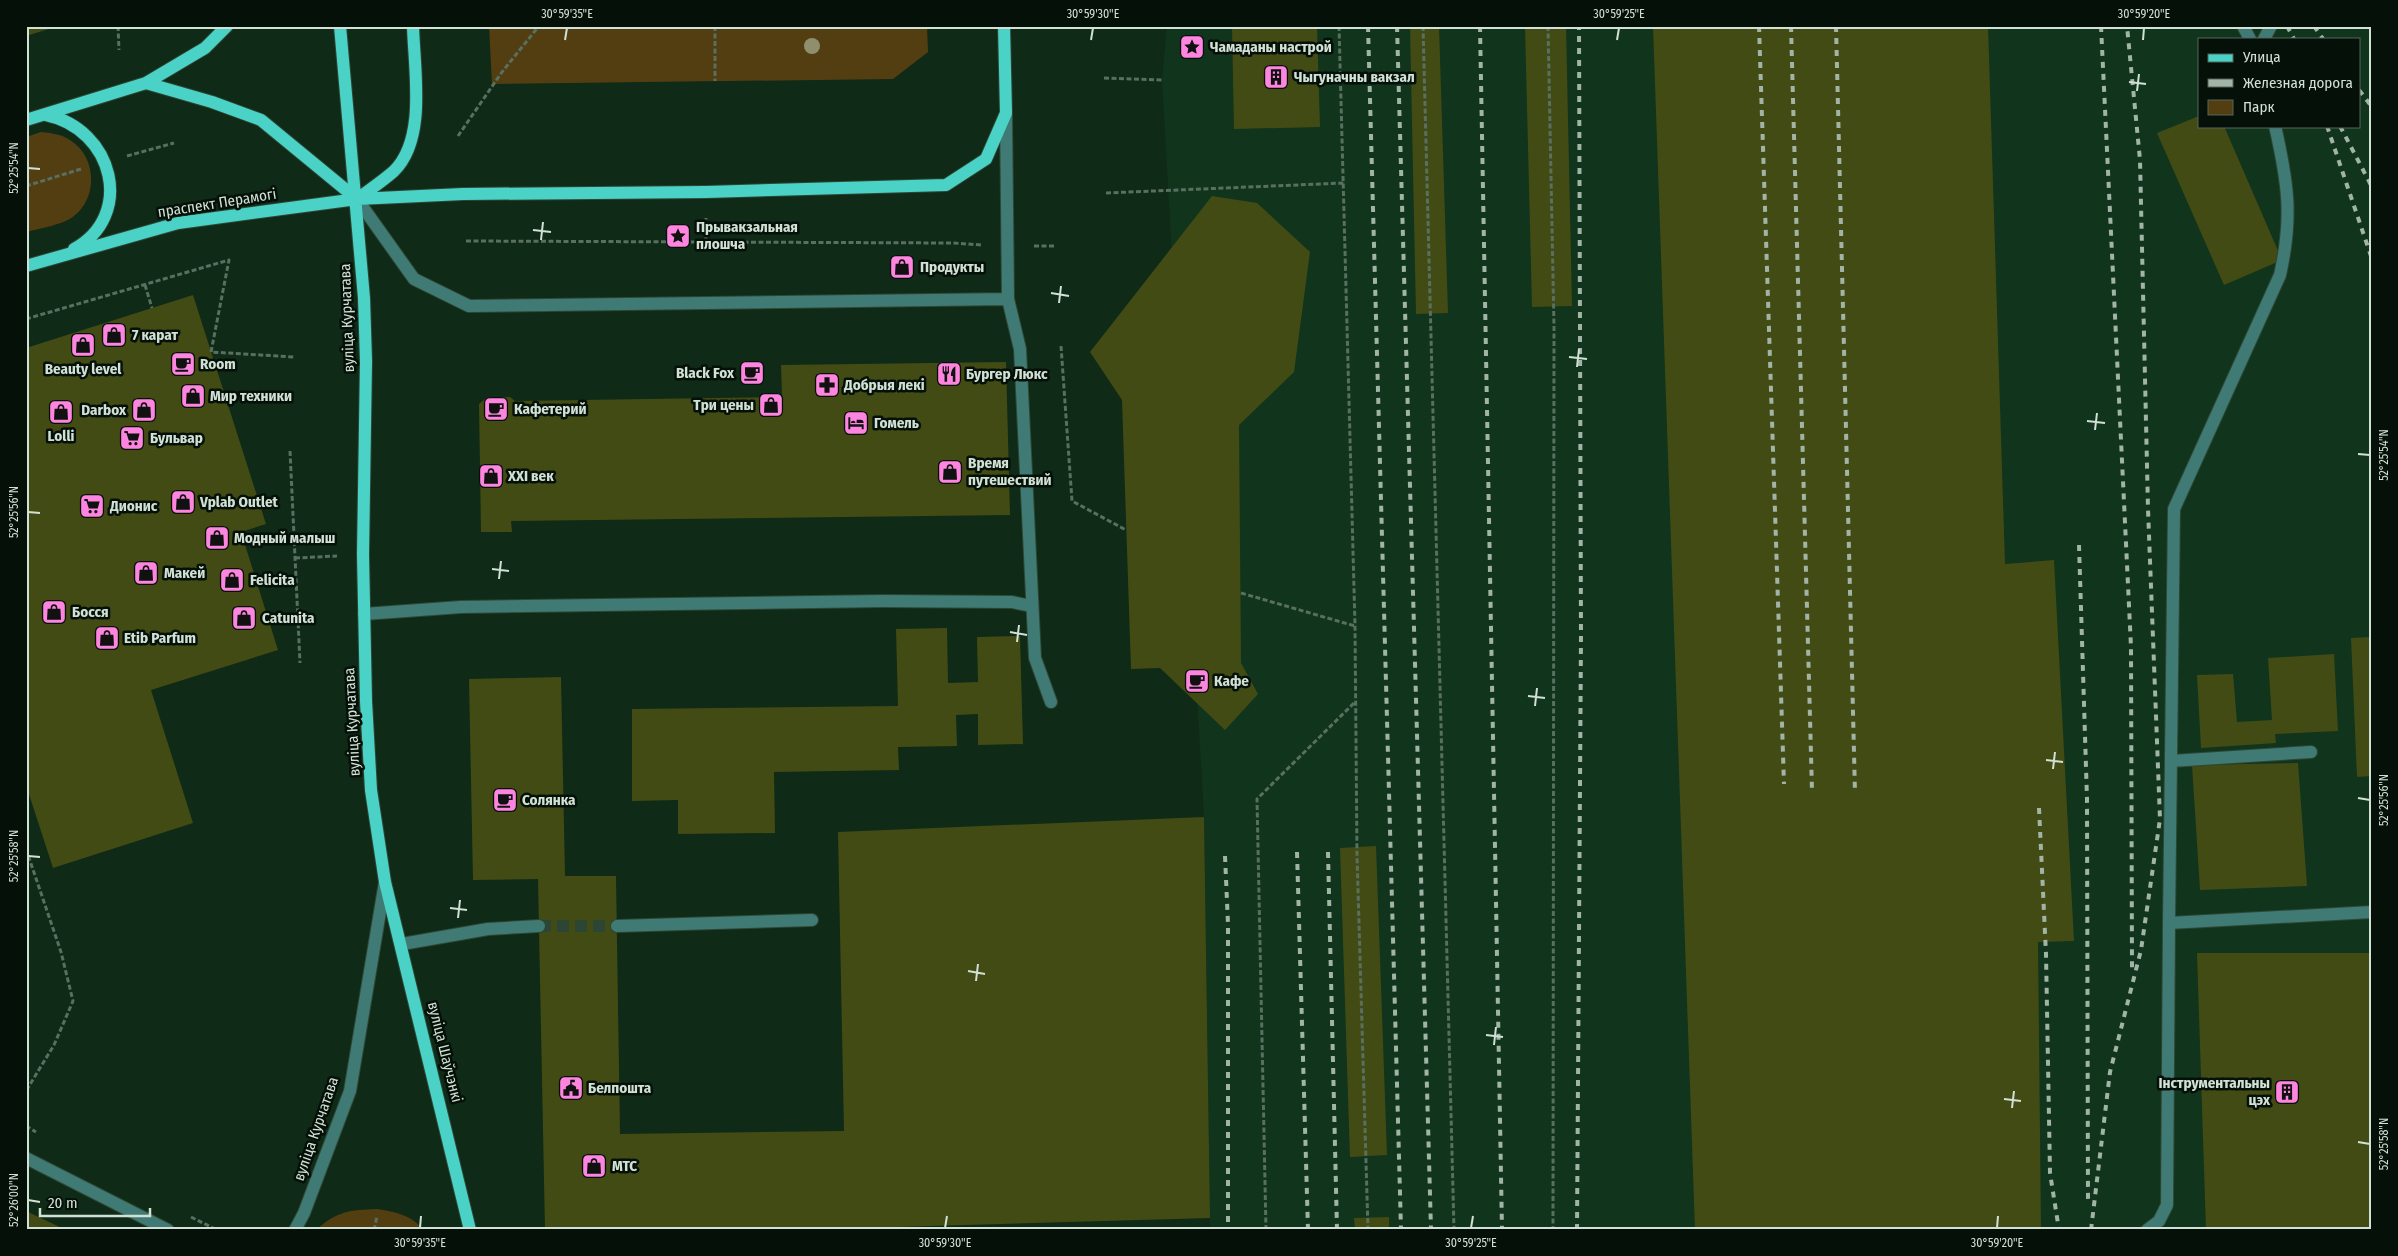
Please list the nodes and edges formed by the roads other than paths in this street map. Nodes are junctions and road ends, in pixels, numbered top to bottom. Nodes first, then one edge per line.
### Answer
1 (227, 26) edge
2 (340, 26) edge
3 (413, 26) edge
4 (1004, 26) edge
5 (2243, 26) edge
6 (2271, 26) edge
7 (2249, 38) edge
8 (2265, 38) edge
9 (146, 83) junction
10 (1006, 114) junction
11 (44, 115) junction
12 (26, 120) edge
13 (2275, 128) edge
14 (357, 199) junction
15 (65, 254) junction
16 (26, 266) edge
17 (1008, 299) junction
18 (1031, 606) junction
19 (364, 614) junction
20 (1051, 702) dead end
21 (2311, 752) dead end
22 (2170, 761) junction
23 (386, 882) junction
24 (2372, 912) edge
25 (812, 920) dead end
26 (2169, 923) junction
27 (540, 926) tunnel mouth
28 (617, 926) tunnel mouth
29 (402, 944) junction
30 (26, 1158) edge
31 (168, 1230) edge
32 (294, 1230) edge
33 (470, 1230) edge
34 (2147, 1230) edge

1 - 9 main road
2 - 14 main road
3 - 14 main road
4 - 10 main road
5 - 7 street
6 - 8 street
9 - 11 main road
9 - 14 main road
10 - 14 main road
10 - 17 street
11 - 12 main road
11 - 15 main road
13 - 22 street
14 - 15 main road, праспект Перамогі
14 - 17 street
14 - 19 main road, вуліца Курчатава
15 - 16 main road, праспект Перамогі
17 - 18 street
18 - 19 street
18 - 20 street
19 - 23 main road, вуліца Курчатава
21 - 22 street
22 - 26 street
23 - 29 main road, вуліца Шаўчэнкі
23 - 32 street, вуліца Курчатава
24 - 26 street
25 - 28 street
26 - 34 street
27 - 29 street
29 - 33 main road, вуліца Шаўчэнкі
30 - 31 street

